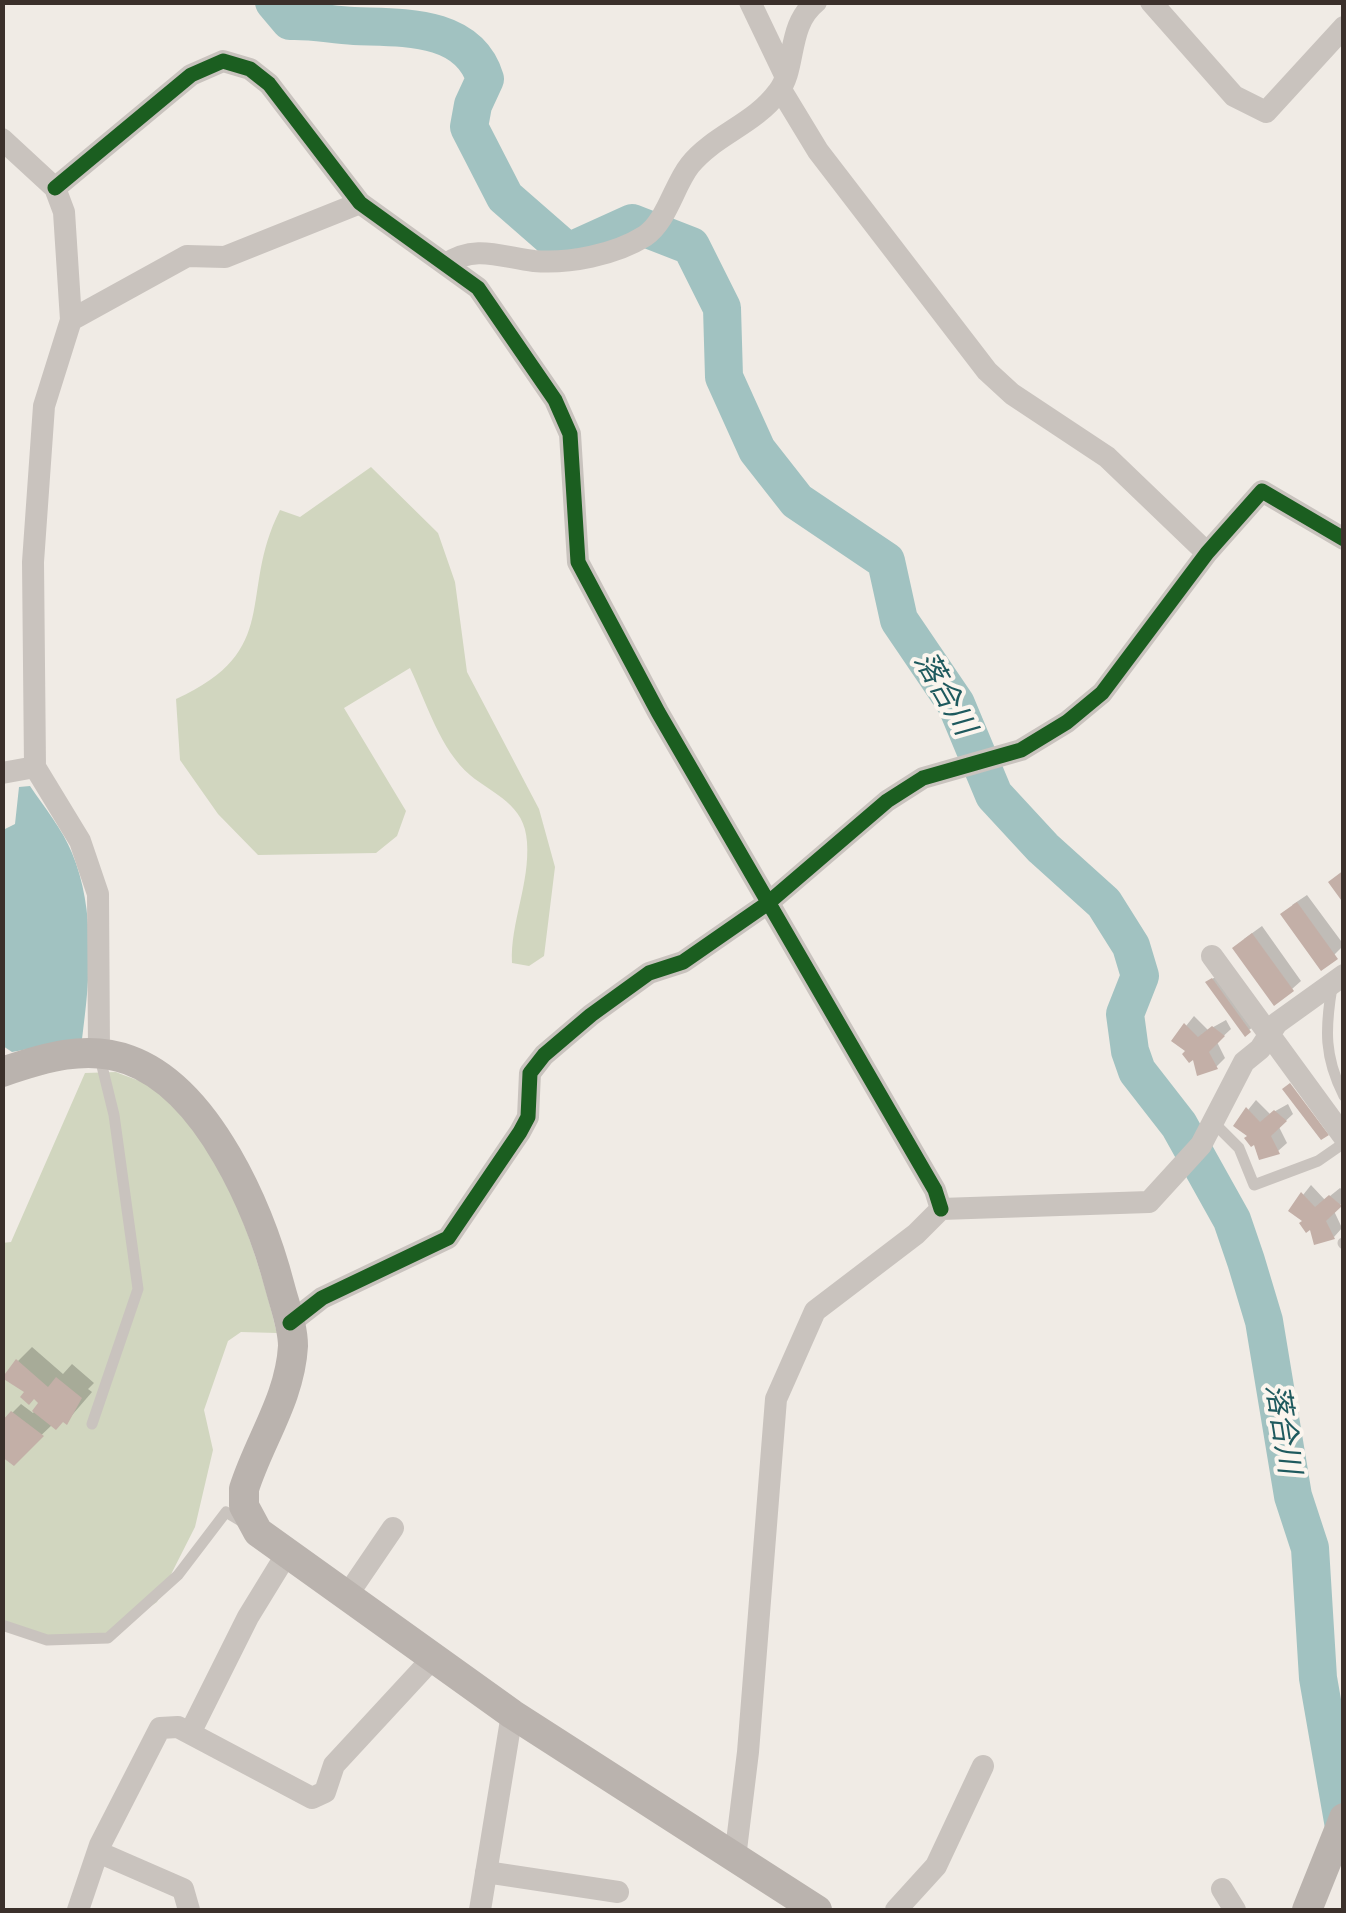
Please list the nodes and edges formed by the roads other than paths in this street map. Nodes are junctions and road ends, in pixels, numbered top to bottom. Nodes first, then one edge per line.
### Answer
1 (750, 2) edge
2 (816, 2) edge
3 (1151, 2) edge
4 (1344, 27) edge
5 (782, 82) junction
6 (2, 139) edge
7 (54, 188) junction
8 (360, 203) junction
9 (446, 264) junction
10 (70, 320) junction
11 (1344, 540) edge
12 (1206, 554) junction
13 (35, 768) junction
14 (2, 773) edge
15 (768, 903) junction
16 (1212, 956) dead end
17 (1340, 984) edge
18 (1268, 1034) junction
19 (99, 1052) junction
20 (2, 1072) edge
21 (1339, 1076) edge
22 (1344, 1096) edge
23 (1215, 1124) junction
24 (1341, 1132) edge
25 (940, 1209) junction
26 (290, 1324) junction
27 (92, 1424) dead end
28 (393, 1528) dead end
29 (258, 1532) junction
30 (286, 1555) junction
31 (346, 1597) junction
32 (2, 1625) edge
33 (433, 1658) junction
34 (512, 1714) junction
35 (190, 1733) junction
36 (983, 1766) dead end
37 (1340, 1828) edge
38 (98, 1852) junction
39 (734, 1858) junction
40 (486, 1872) junction
41 (1222, 1888) dead end
42 (618, 1892) dead end
43 (1303, 1908) edge
44 (78, 1910) edge
45 (189, 1910) edge
46 (480, 1910) edge
47 (817, 1910) edge
48 (896, 1910) edge
49 (1235, 1910) edge

1 - 5 street
2 - 5 street
3 - 4 street
5 - 9 street
5 - 12 street
6 - 7 street
7 - 8 street
7 - 10 street
8 - 9 street
8 - 10 street
9 - 15 street
10 - 13 street
11 - 12 street
12 - 15 street
13 - 14 street
13 - 19 street
15 - 25 street
15 - 26 street
16 - 18 street
17 - 18 street
17 - 21 lane
18 - 23 street
18 - 24 street
19 - 20 street
19 - 26 street
19 - 27 lane
21 - 22 lane
23 - 24 lane
23 - 25 street
25 - 39 street
26 - 29 street
28 - 31 street
29 - 30 street
29 - 32 lane
30 - 31 street
30 - 35 street
31 - 33 street
33 - 34 street
33 - 35 street
34 - 39 street
34 - 40 street
35 - 38 street
36 - 48 street
37 - 43 street
38 - 44 street
38 - 45 street
39 - 47 street
40 - 42 street
40 - 46 street
41 - 49 street

